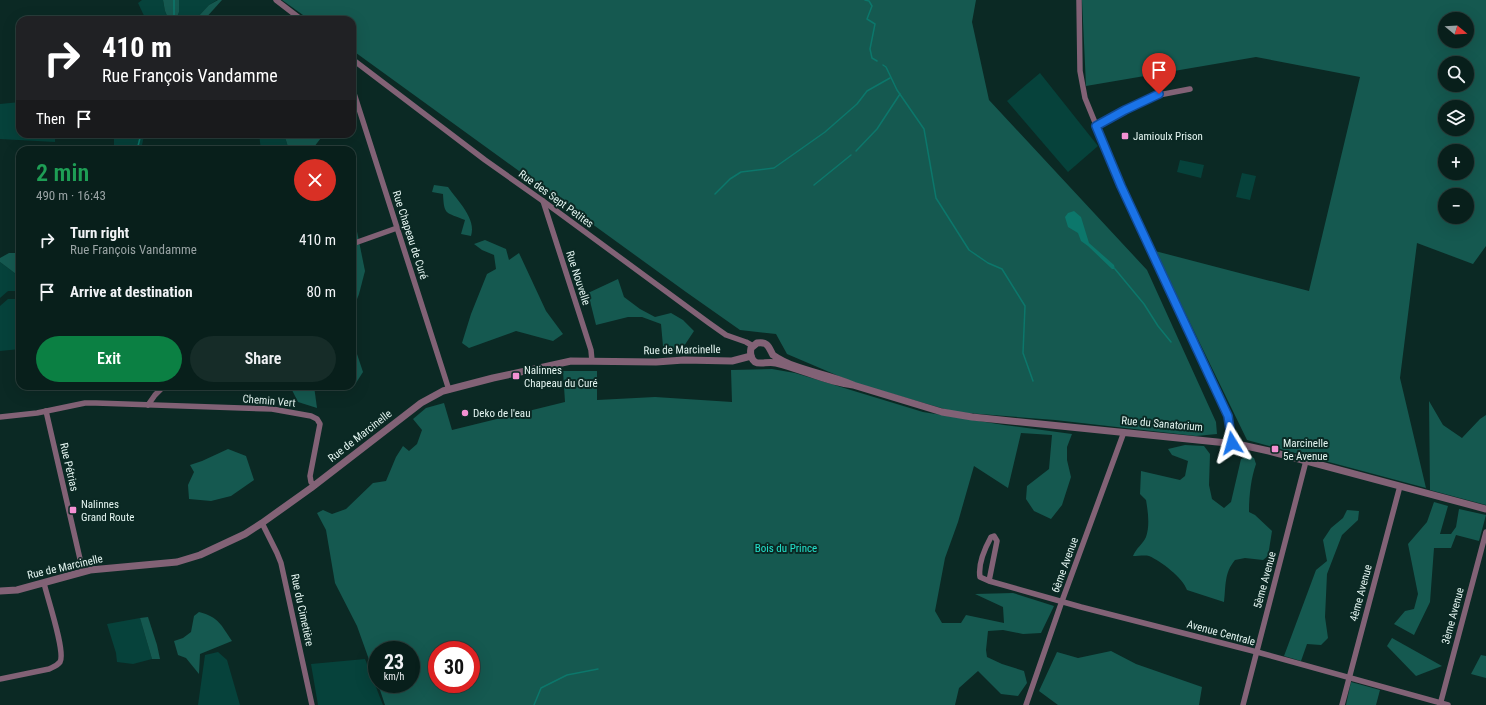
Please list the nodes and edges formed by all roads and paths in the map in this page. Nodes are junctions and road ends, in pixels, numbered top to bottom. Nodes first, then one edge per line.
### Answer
1 (276, 0) edge
2 (1079, 0) edge
3 (297, 16) edge
4 (356, 62) edge
5 (1190, 89) dead end
6 (356, 99) edge
7 (1096, 126) junction
8 (543, 201) junction
9 (398, 228) junction
10 (356, 243) edge
11 (753, 346) junction
12 (771, 353) junction
13 (750, 356) junction
14 (592, 361) junction
15 (767, 362) junction
16 (853, 385) junction
17 (160, 390) edge
18 (449, 390) junction
19 (148, 404) junction
20 (46, 411) junction
21 (0, 417) edge
22 (1124, 432) junction
23 (1232, 443) junction
24 (1306, 461) junction
25 (314, 485) junction
26 (1400, 486) junction
27 (1486, 509) edge
28 (262, 523) junction
29 (1486, 532) edge
30 (84, 572) junction
31 (989, 581) junction
32 (44, 583) junction
33 (0, 592) edge
34 (1062, 602) junction
35 (1257, 652) junction
36 (1349, 677) junction
37 (0, 679) edge
38 (1440, 704) edge
39 (312, 705) edge
40 (1026, 705) edge
41 (1243, 705) edge
42 (1342, 705) edge
43 (1448, 705) edge

1 - 3 street
2 - 7 street
4 - 8 street, Rue des Sept Petites
5 - 7 street
6 - 9 street, Rue Chapeau de Curé
7 - 23 street
8 - 11 street, Rue des Sept Petites
8 - 14 street, Rue Nouvelle
9 - 10 street
9 - 18 street, Rue Chapeau de Curé
11 - 12 street
11 - 13 street
12 - 15 street
12 - 16 street
13 - 14 street, Rue de Marcinelle
13 - 15 street
14 - 18 street, Rue de Marcinelle
15 - 16 street
16 - 22 street, Rue du Sanatorium
17 - 19 street
18 - 25 street, Rue de Marcinelle
19 - 20 street, Chemin Vert
19 - 25 street, Chemin Vert
20 - 21 street
20 - 30 street, Rue Pétrias
22 - 23 street, Rue du Sanatorium
22 - 34 street, 6ème Avenue
23 - 24 street, Rue du Sanatorium
24 - 26 street, Rue du Sanatorium
24 - 35 street, 5ème Avenue
25 - 28 street, Rue de Marcinelle
26 - 27 street, Rue du Sanatorium
26 - 36 street, 4ème Avenue
28 - 30 street, Rue de Marcinelle
28 - 39 street, Rue du Cimetière
29 - 38 street, 3ème Avenue
30 - 32 street, Rue de Marcinelle
31 - 31 street
31 - 34 street, Avenue Centrale
32 - 33 street, Rue de Marcinelle
32 - 37 street
34 - 35 street, Avenue Centrale
34 - 40 street, 6ème Avenue
35 - 36 street, Avenue Centrale
35 - 41 street, 5ème Avenue
36 - 38 street, Avenue Centrale
36 - 42 street, 4ème Avenue
38 - 43 street, Avenue Centrale

